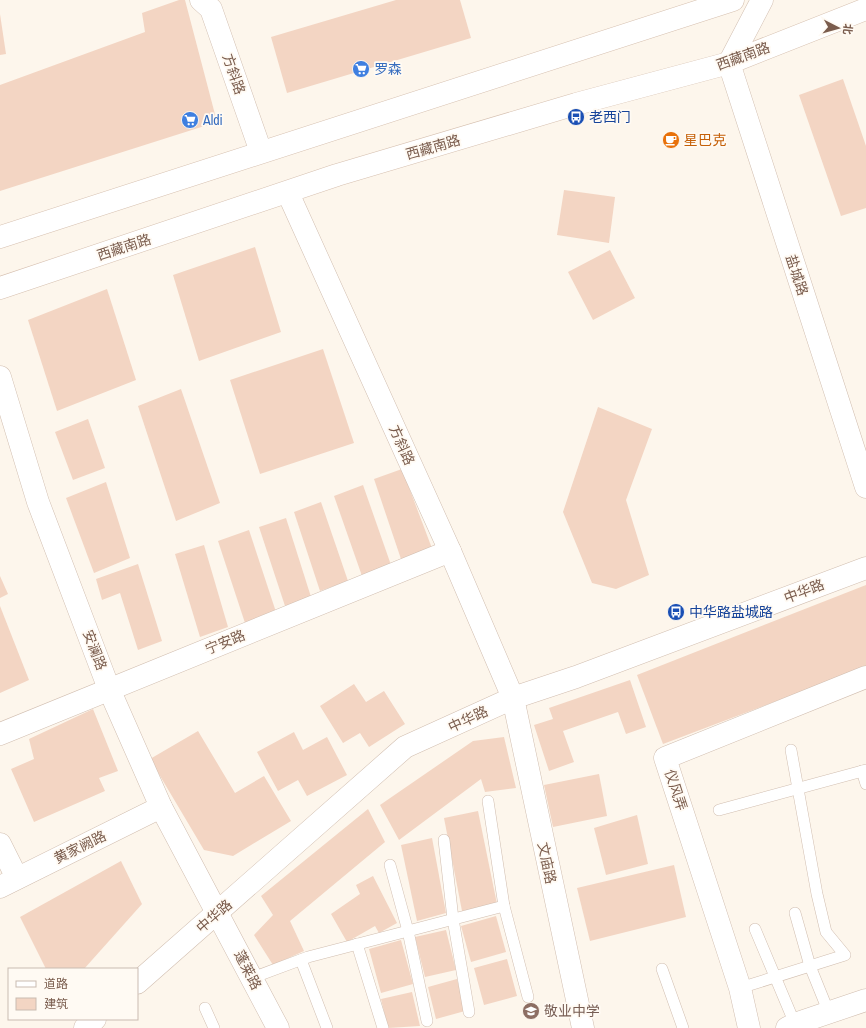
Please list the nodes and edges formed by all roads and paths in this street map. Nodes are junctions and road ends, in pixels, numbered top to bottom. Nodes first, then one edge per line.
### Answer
1 (201, 0) edge
2 (733, 0) edge
3 (762, 0) edge
4 (866, 9) edge
5 (729, 63) junction
6 (261, 152) junction
7 (288, 193) junction
8 (0, 236) edge
9 (0, 288) edge
10 (0, 377) edge
11 (866, 487) edge
12 (450, 551) junction
13 (866, 568) edge
14 (866, 677) edge
15 (109, 689) junction
16 (513, 698) junction
17 (0, 734) edge
18 (791, 750) dead end
19 (864, 771) edge
20 (866, 784) edge
21 (798, 788) junction
22 (488, 801) dead end
23 (161, 807) junction
24 (719, 810) dead end
25 (444, 840) dead end
26 (0, 844) edge
27 (390, 865) dead end
28 (8, 883) edge
29 (504, 906) junction
30 (218, 912) junction
31 (795, 913) dead end
32 (453, 919) junction
33 (754, 929) dead end
34 (408, 931) junction
35 (357, 944) junction
36 (300, 960) junction
37 (810, 966) junction
38 (662, 969) dead end
39 (774, 977) junction
40 (252, 978) junction
41 (138, 981) edge
42 (740, 988) junction
43 (528, 997) dead end
44 (866, 1000) edge
45 (205, 1008) dead end
46 (469, 1012) dead end
47 (828, 1013) junction
48 (94, 1020) edge
49 (427, 1021) dead end
50 (791, 1026) edge
51 (85, 1028) edge
52 (214, 1028) edge
53 (278, 1028) edge
54 (327, 1028) edge
55 (383, 1028) edge
56 (583, 1028) edge
57 (683, 1028) edge
58 (749, 1028) edge

1 - 6 street, 方斜路
2 - 6 street
3 - 5 street
4 - 5 street, 西藏南路
5 - 7 street, 西藏南路
5 - 11 street, 盐城路
6 - 8 street
7 - 9 street, 西藏南路
7 - 12 street, 方斜路
10 - 15 street, 安澜路
12 - 15 street, 宁安路
12 - 16 street, 方斜路
13 - 16 street, 中华路
14 - 42 street, 仪风弄
15 - 17 street, 宁安路
15 - 23 street, 安澜路
16 - 30 street, 中华路
16 - 56 street, 文庙路
18 - 21 lane
19 - 20 lane
19 - 21 lane
21 - 24 lane
21 - 37 lane
22 - 29 lane
23 - 28 street, 黄家阙路
23 - 30 street, 安澜路
25 - 32 lane
26 - 28 street
27 - 34 lane
29 - 32 lane
29 - 43 lane
30 - 40 street, 蓬莱路
30 - 41 street, 中华路
31 - 37 lane
32 - 34 lane
32 - 46 lane
33 - 39 lane
34 - 35 lane
34 - 49 lane
35 - 36 lane
35 - 55 lane
36 - 40 lane
36 - 54 lane
37 - 39 lane
37 - 47 lane
38 - 57 lane
39 - 42 lane
39 - 50 lane
40 - 53 street, 蓬莱路
42 - 58 street, 仪风弄
44 - 47 street
45 - 52 lane
47 - 50 street
48 - 51 street

